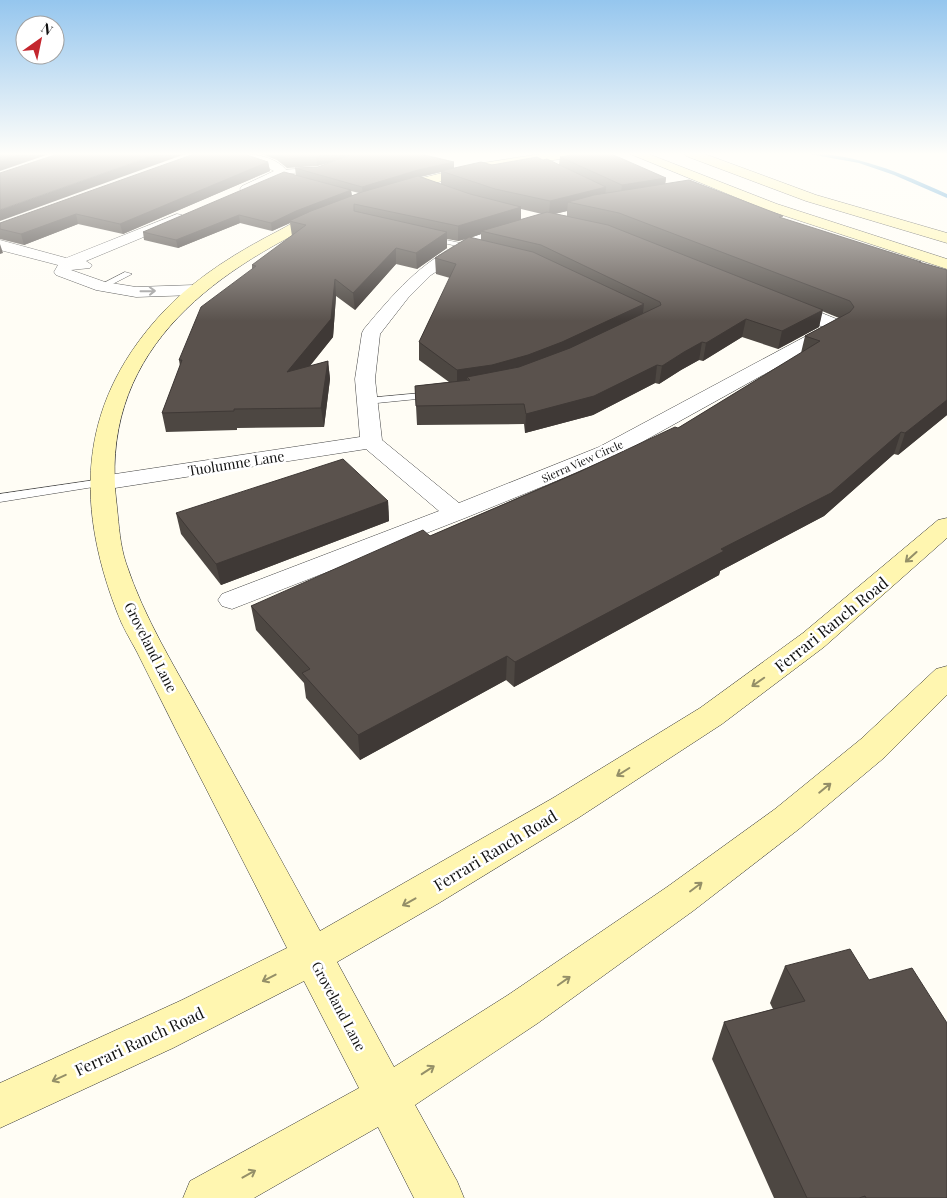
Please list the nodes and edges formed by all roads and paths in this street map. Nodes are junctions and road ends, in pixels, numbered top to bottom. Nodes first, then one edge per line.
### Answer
1 (339, 209) edge
2 (778, 209) edge
3 (848, 209) edge
4 (188, 214) edge
5 (525, 219) edge
6 (842, 231) junction
7 (418, 235) edge
8 (947, 237) edge
9 (0, 245) edge
10 (475, 248) junction
11 (67, 263) junction
12 (947, 264) edge
13 (947, 272) edge
14 (128, 274) junction
15 (102, 286) junction
16 (194, 290) junction
17 (766, 297) edge
18 (443, 394) edge
19 (367, 401) junction
20 (370, 442) junction
21 (102, 483) junction
22 (0, 498) edge
23 (456, 513) junction
24 (947, 524) edge
25 (232, 600) dead end
26 (947, 677) edge
27 (312, 956) junction
28 (387, 1097) junction
29 (0, 1106) edge
30 (207, 1198) edge
31 (440, 1198) edge

1 - 16 main road, Groveland Lane
2 - 6 main road
3 - 8 main road
4 - 11 street
5 - 10 street
6 - 12 main road
6 - 13 main road
7 - 10 lane
9 - 11 street
10 - 19 street
11 - 14 street
11 - 15 street
14 - 15 lane
14 - 16 street
15 -> 16 street
16 - 21 main road, Groveland Lane
17 - 23 street, Sierra View Circle
18 - 19 lane
19 - 20 street
20 - 21 street, Tuolumne Lane
20 - 23 street
21 - 22 lane
21 - 27 main road, Groveland Lane
23 - 25 street
24 -> 27 main road, Ferrari Ranch Road
28 -> 26 main road
27 - 28 main road, Groveland Lane
27 -> 29 main road, Ferrari Ranch Road
30 -> 28 main road
28 - 31 main road, Groveland Lane

